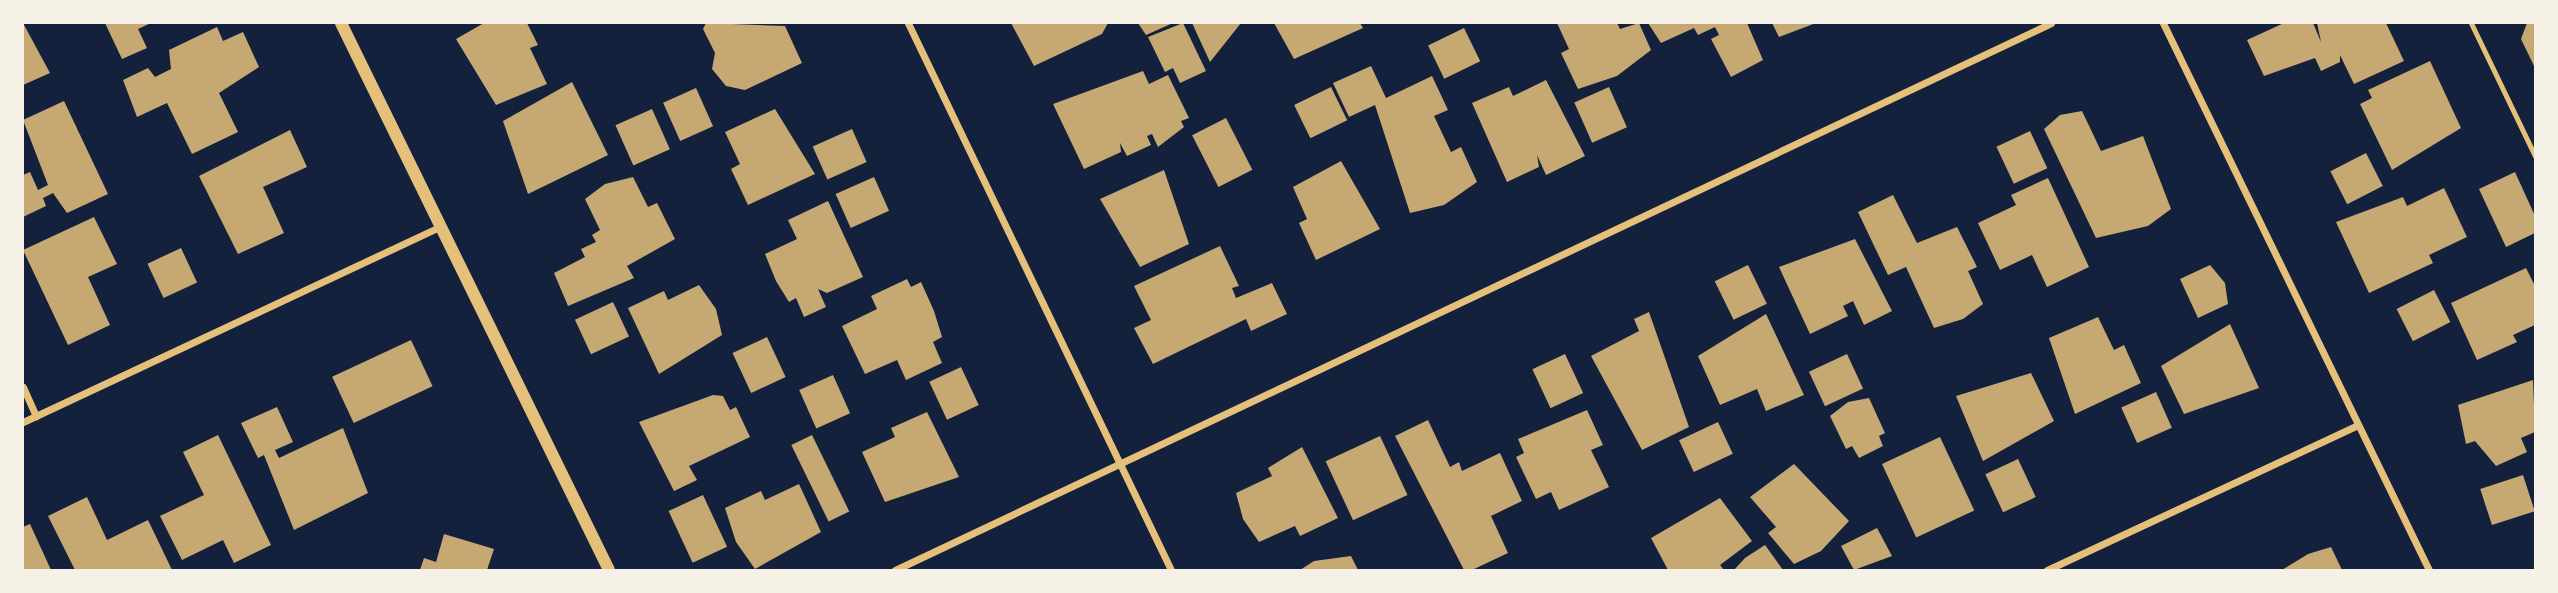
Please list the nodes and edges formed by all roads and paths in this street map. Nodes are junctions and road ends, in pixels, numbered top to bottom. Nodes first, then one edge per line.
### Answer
1 (341, 23) edge
2 (908, 23) edge
3 (2051, 23) edge
4 (2162, 23) edge
5 (2471, 23) edge
6 (2535, 156) edge
7 (440, 227) junction
8 (23, 387) edge
9 (36, 416) junction
10 (23, 422) edge
11 (2358, 425) junction
12 (1121, 466) junction
13 (609, 570) edge
14 (895, 570) edge
15 (1171, 570) edge
16 (2048, 570) edge
17 (2429, 570) edge

1 - 7 street
2 - 12 street
3 - 12 street
4 - 11 street
5 - 6 lane
7 - 9 street
7 - 13 street
8 - 9 street
9 - 10 street
11 - 16 street
11 - 17 street
12 - 14 street
12 - 15 street

